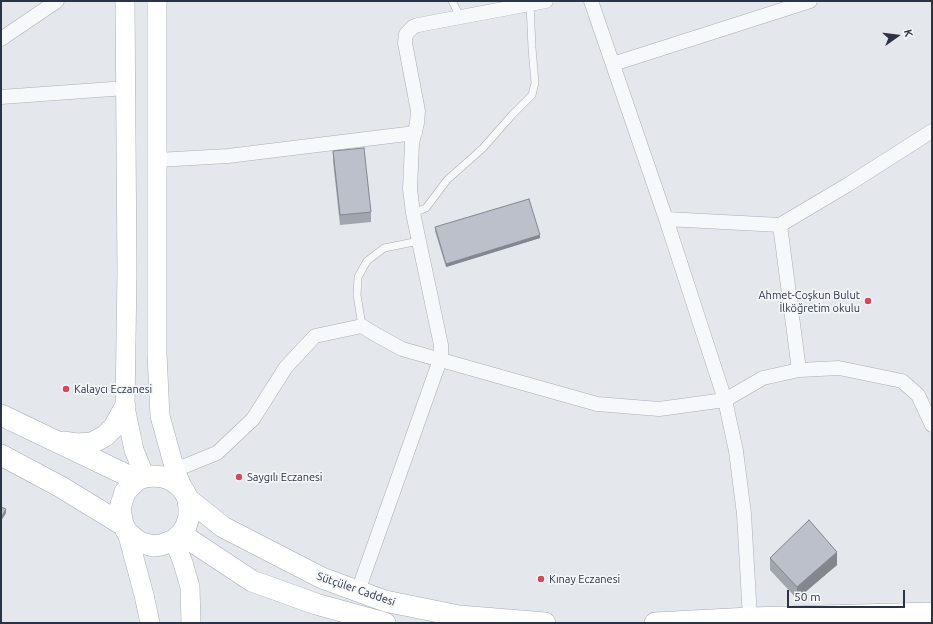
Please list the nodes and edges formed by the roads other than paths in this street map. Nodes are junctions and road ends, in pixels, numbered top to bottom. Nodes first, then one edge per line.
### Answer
1 (57, 1) edge
2 (125, 1) edge
3 (157, 1) edge
4 (452, 1) edge
5 (546, 1) edge
6 (591, 1) edge
7 (810, 1) edge
8 (531, 3) edge
9 (460, 16) junction
10 (1, 39) edge
11 (613, 64) junction
12 (126, 88) junction
13 (1, 97) edge
14 (932, 131) edge
15 (416, 133) junction
16 (158, 160) junction
17 (413, 213) junction
18 (666, 219) junction
19 (780, 225) junction
20 (419, 241) junction
21 (362, 326) junction
22 (440, 360) junction
23 (799, 370) junction
24 (725, 400) junction
25 (125, 407) junction
26 (1, 415) edge
27 (932, 425) edge
28 (56, 442) junction
29 (1, 455) edge
30 (175, 470) junction
31 (141, 479) junction
32 (186, 495) junction
33 (125, 529) junction
34 (178, 537) junction
35 (358, 591) junction
36 (932, 613) edge
37 (750, 618) junction
38 (150, 623) edge
39 (191, 623) edge
40 (385, 623) edge
41 (545, 623) edge
42 (655, 623) edge

1 - 10 street
2 - 12 main road
3 - 16 main road
4 - 9 lane
5 - 8 street
6 - 11 street
7 - 11 street
8 - 9 street
8 - 17 lane
9 - 15 street
11 - 18 street
12 - 13 street
12 - 25 main road
14 - 19 street
15 - 16 street
15 - 17 street
16 - 30 main road
17 - 20 street
18 - 19 street
18 - 24 street
19 - 23 street
20 - 21 lane
20 - 22 street
21 - 22 street
21 - 30 street
22 - 24 street
22 - 35 street
23 - 24 street
23 - 27 street
24 - 37 street
25 - 28 main road
25 - 31 main road
26 - 28 main road
28 - 31 main road
29 - 33 main road
30 - 32 main road
31 - 32 main road
31 - 33 main road
32 - 34 main road
32 - 35 main road, Sütçüler Caddesi
33 - 34 main road
33 - 38 main road
34 - 39 main road
34 - 40 main road, Sütçüler Caddesi
35 - 41 main road, Sütçüler Caddesi
36 - 37 main road
37 - 42 main road

